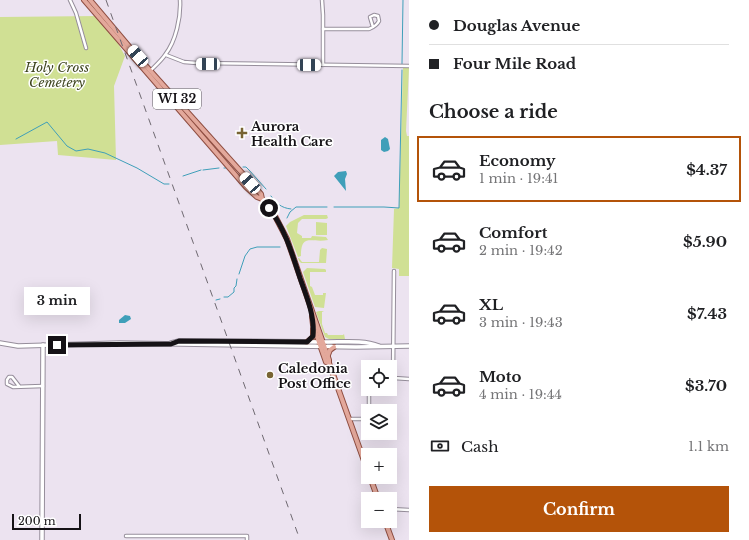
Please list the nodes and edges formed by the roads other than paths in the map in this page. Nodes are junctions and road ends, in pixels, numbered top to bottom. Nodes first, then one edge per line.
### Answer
1 (70, 0) edge
2 (84, 0) edge
3 (90, 0) edge
4 (180, 0) edge
5 (322, 0) edge
6 (373, 27) junction
7 (323, 29) junction
8 (86, 48) dead end
9 (166, 55) junction
10 (323, 65) junction
11 (409, 66) edge
12 (150, 72) junction
13 (394, 271) dead end
14 (312, 311) junction
15 (314, 327) junction
16 (307, 342) junction
17 (0, 343) edge
18 (171, 344) junction
19 (322, 344) junction
20 (44, 345) junction
21 (379, 346) junction
22 (393, 346) junction
23 (409, 346) edge
24 (334, 347) junction
25 (328, 355) junction
26 (329, 364) junction
27 (409, 379) edge
28 (19, 386) junction
29 (44, 386) junction
30 (369, 396) dead end
31 (369, 404) edge
32 (349, 419) junction
33 (361, 419) edge
34 (361, 452) edge
35 (397, 510) edge
36 (409, 510) edge
37 (388, 528) edge
38 (126, 536) dead end
39 (144, 536) junction
40 (42, 540) edge
41 (144, 540) edge
42 (247, 540) edge
43 (392, 540) edge

1 - 8 street
2 - 12 main road, WI 32
3 - 12 main road, WI 32
4 - 9 street
5 - 7 street
6 - 6 street
6 - 7 street
7 - 10 street
9 - 10 street
9 - 12 street
10 - 11 street
12 - 14 main road, WI 32
13 - 22 street
14 - 15 main road, WI 32
14 - 19 main road, WI 32
15 - 16 main road
15 - 19 main road, WI 32
16 - 18 street
16 - 19 street
17 - 20 street
18 - 19 street
18 - 20 street
19 - 21 street
19 - 24 street
19 - 25 main road, WI 32
19 - 26 main road, WI 32
20 - 29 street
21 - 22 street
21 - 24 street
22 - 23 street
22 - 27 street
24 - 25 main road
25 - 26 main road, WI 32
26 - 32 main road, WI 32
28 - 28 street
28 - 29 street
29 - 40 street
30 - 31 street
32 - 33 street
32 - 34 main road, WI 32
35 - 36 street
37 - 43 main road
38 - 39 street
39 - 41 street
39 - 42 street

